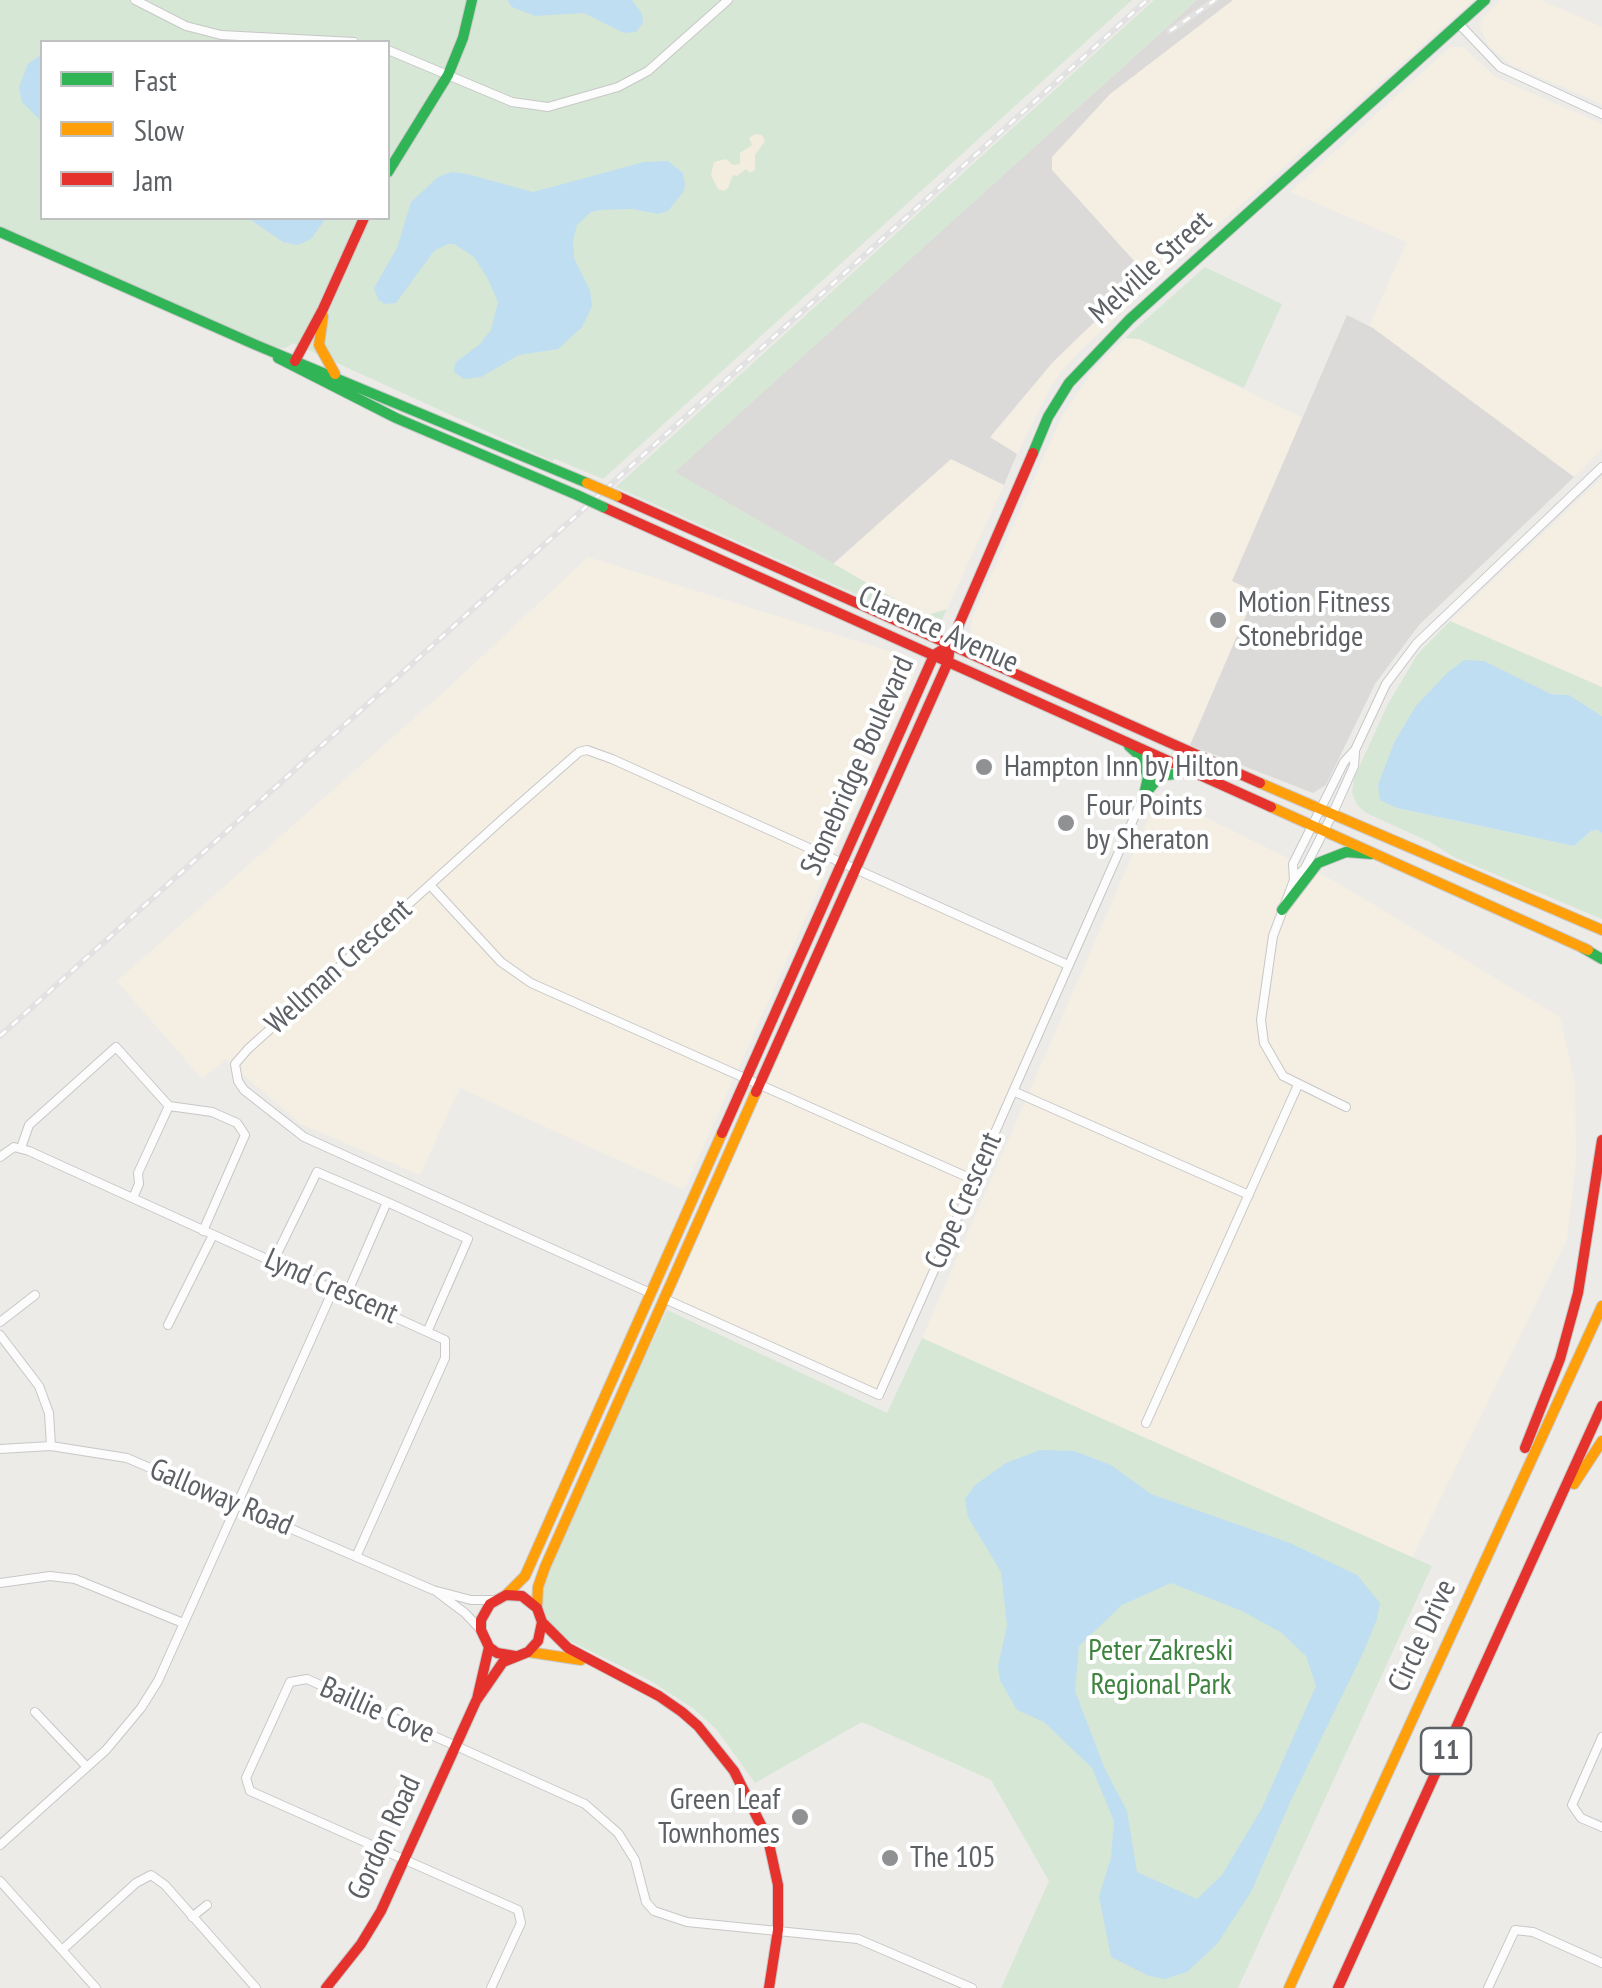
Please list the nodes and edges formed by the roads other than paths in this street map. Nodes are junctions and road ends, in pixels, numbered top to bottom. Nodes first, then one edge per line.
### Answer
1 (135, 0) edge
2 (472, 0) edge
3 (728, 0) edge
4 (1485, 0) edge
5 (1459, 24) junction
6 (272, 40) edge
7 (390, 51) edge
8 (448, 75) junction
9 (1602, 114) edge
10 (390, 169) edge
11 (363, 220) edge
12 (0, 232) edge
13 (326, 304) junction
14 (299, 365) junction
15 (335, 375) junction
16 (1602, 466) edge
17 (950, 645) junction
18 (934, 656) junction
19 (948, 662) junction
20 (1121, 738) junction
21 (1199, 773) junction
22 (1144, 794) junction
23 (1327, 813) junction
24 (1320, 827) junction
25 (1381, 854) junction
26 (842, 864) junction
27 (856, 869) junction
28 (430, 885) junction
29 (1282, 910) junction
30 (1602, 930) edge
31 (1602, 957) edge
32 (1068, 965) junction
33 (745, 1079) junction
34 (1298, 1085) junction
35 (760, 1086) junction
36 (1013, 1091) junction
37 (170, 1106) junction
38 (1346, 1106) dead end
39 (1602, 1140) edge
40 (21, 1148) junction
41 (0, 1157) edge
42 (974, 1180) junction
43 (1249, 1194) junction
44 (132, 1198) junction
45 (387, 1202) junction
46 (203, 1230) junction
47 (214, 1235) junction
48 (273, 1262) junction
49 (334, 1288) junction
50 (648, 1292) junction
51 (347, 1294) junction
52 (34, 1295) dead end
53 (665, 1300) junction
54 (1602, 1306) edge
55 (0, 1322) edge
56 (168, 1326) dead end
57 (428, 1330) junction
58 (0, 1335) edge
59 (1602, 1406) edge
60 (1146, 1423) dead end
61 (1602, 1441) edge
62 (51, 1446) junction
63 (0, 1449) edge
64 (237, 1505) junction
65 (1554, 1514) junction
66 (356, 1557) junction
67 (0, 1584) edge
68 (433, 1590) junction
69 (506, 1595) junction
70 (494, 1600) junction
71 (537, 1608) junction
72 (1463, 1610) junction
73 (542, 1622) junction
74 (183, 1623) junction
75 (481, 1630) junction
76 (489, 1647) junction
77 (528, 1652) junction
78 (515, 1656) junction
79 (592, 1662) junction
80 (476, 1701) junction
81 (34, 1712) dead end
82 (1602, 1738) edge
83 (455, 1746) junction
84 (87, 1767) junction
85 (1602, 1827) edge
86 (0, 1845) edge
87 (405, 1860) junction
88 (0, 1881) edge
89 (207, 1905) dead end
90 (192, 1917) junction
91 (778, 1930) junction
92 (62, 1950) junction
93 (1602, 1962) edge
94 (96, 1988) edge
95 (256, 1988) edge
96 (326, 1988) edge
97 (490, 1988) edge
98 (769, 1988) edge
99 (972, 1988) edge
100 (1289, 1988) edge
101 (1338, 1988) edge
102 (1488, 1988) edge

1 - 6 street
2 - 8 main road
3 - 8 street
4 - 5 main road, Melville Street
5 - 9 street
5 - 17 main road, Melville Street
7 - 8 street
8 - 10 main road
11 - 13 main road
12 - 14 main road, Clarence Avenue
13 - 14 main road
13 - 15 main road
14 - 15 main road, Clarence Avenue
14 - 18 main road, Clarence Avenue, bridge
15 - 17 main road, Clarence Avenue, bridge
16 - 23 street
17 - 18 main road, Stonebridge Boulevard
17 - 19 main road, Stonebridge Boulevard
17 - 23 main road, Clarence Avenue
18 - 19 main road, Clarence Avenue
18 - 26 main road, Stonebridge Boulevard
19 - 20 main road, Clarence Avenue
19 - 27 main road, Stonebridge Boulevard
20 - 21 main road, Clarence Avenue
20 - 22 main road
21 - 22 main road
21 - 24 main road, Clarence Avenue
22 - 32 street, Cope Crescent
23 - 24 street
23 - 30 main road, Clarence Avenue
24 - 25 main road, Clarence Avenue
24 - 29 street
25 - 29 main road
25 - 31 main road, Clarence Avenue
26 - 27 street, Wellman Crescent
26 - 28 street, Wellman Crescent
26 - 33 main road, Stonebridge Boulevard
27 - 32 street, Wellman Crescent
27 - 35 main road, Stonebridge Boulevard
28 - 33 street
28 - 50 street, Wellman Crescent
29 - 34 street
32 - 36 street, Cope Crescent
33 - 35 street
33 - 50 main road, Stonebridge Boulevard
34 - 38 street
34 - 43 street
35 - 42 street
35 - 53 main road, Stonebridge Boulevard
36 - 42 street, Cope Crescent
36 - 43 street
37 - 40 street
37 - 44 street
37 - 46 street
39 - 72 main road
40 - 41 street
40 - 44 street, Lynd Crescent
42 - 53 street, Cope Crescent
43 - 60 street
44 - 46 street, Lynd Crescent
45 - 48 street
45 - 51 street
45 - 57 street
46 - 47 street, Lynd Crescent
47 - 48 street, Lynd Crescent
47 - 56 street
48 - 49 street, Lynd Crescent
49 - 51 street, Lynd Crescent
49 - 64 street
50 - 69 main road, Stonebridge Boulevard
51 - 57 street, Lynd Crescent
52 - 55 street
53 - 71 main road, Stonebridge Boulevard
54 - 72 main road, Circle Drive / 11
57 - 66 street, Lynd Crescent
58 - 62 street
59 - 65 main road, 11
61 - 65 main road
62 - 63 street, Galloway Road
62 - 64 street, Galloway Road
64 - 66 street, Galloway Road
64 - 74 street
65 - 101 main road, 11
66 - 68 street, Galloway Road
67 - 74 street
68 - 70 street, Galloway Road
68 - 75 street, Galloway Road
69 - 70 main road
69 - 71 main road
70 - 75 main road
71 - 73 main road
72 - 100 main road, Circle Drive / 11
73 - 77 main road
73 - 79 main road
74 - 84 street
75 - 76 main road
76 - 78 main road
76 - 80 main road, Gordon Road
77 - 78 main road
77 - 79 main road
78 - 80 main road, Gordon Road
79 - 91 main road
80 - 83 main road, Gordon Road
81 - 84 street
82 - 85 street
83 - 87 main road, Gordon Road
83 - 87 street, Baillie Cove
83 - 91 street
84 - 86 street
87 - 96 main road, Gordon Road
87 - 97 street
88 - 92 street
89 - 90 street
90 - 92 street
90 - 95 street
91 - 98 main road
91 - 99 street
92 - 94 street
93 - 102 street

